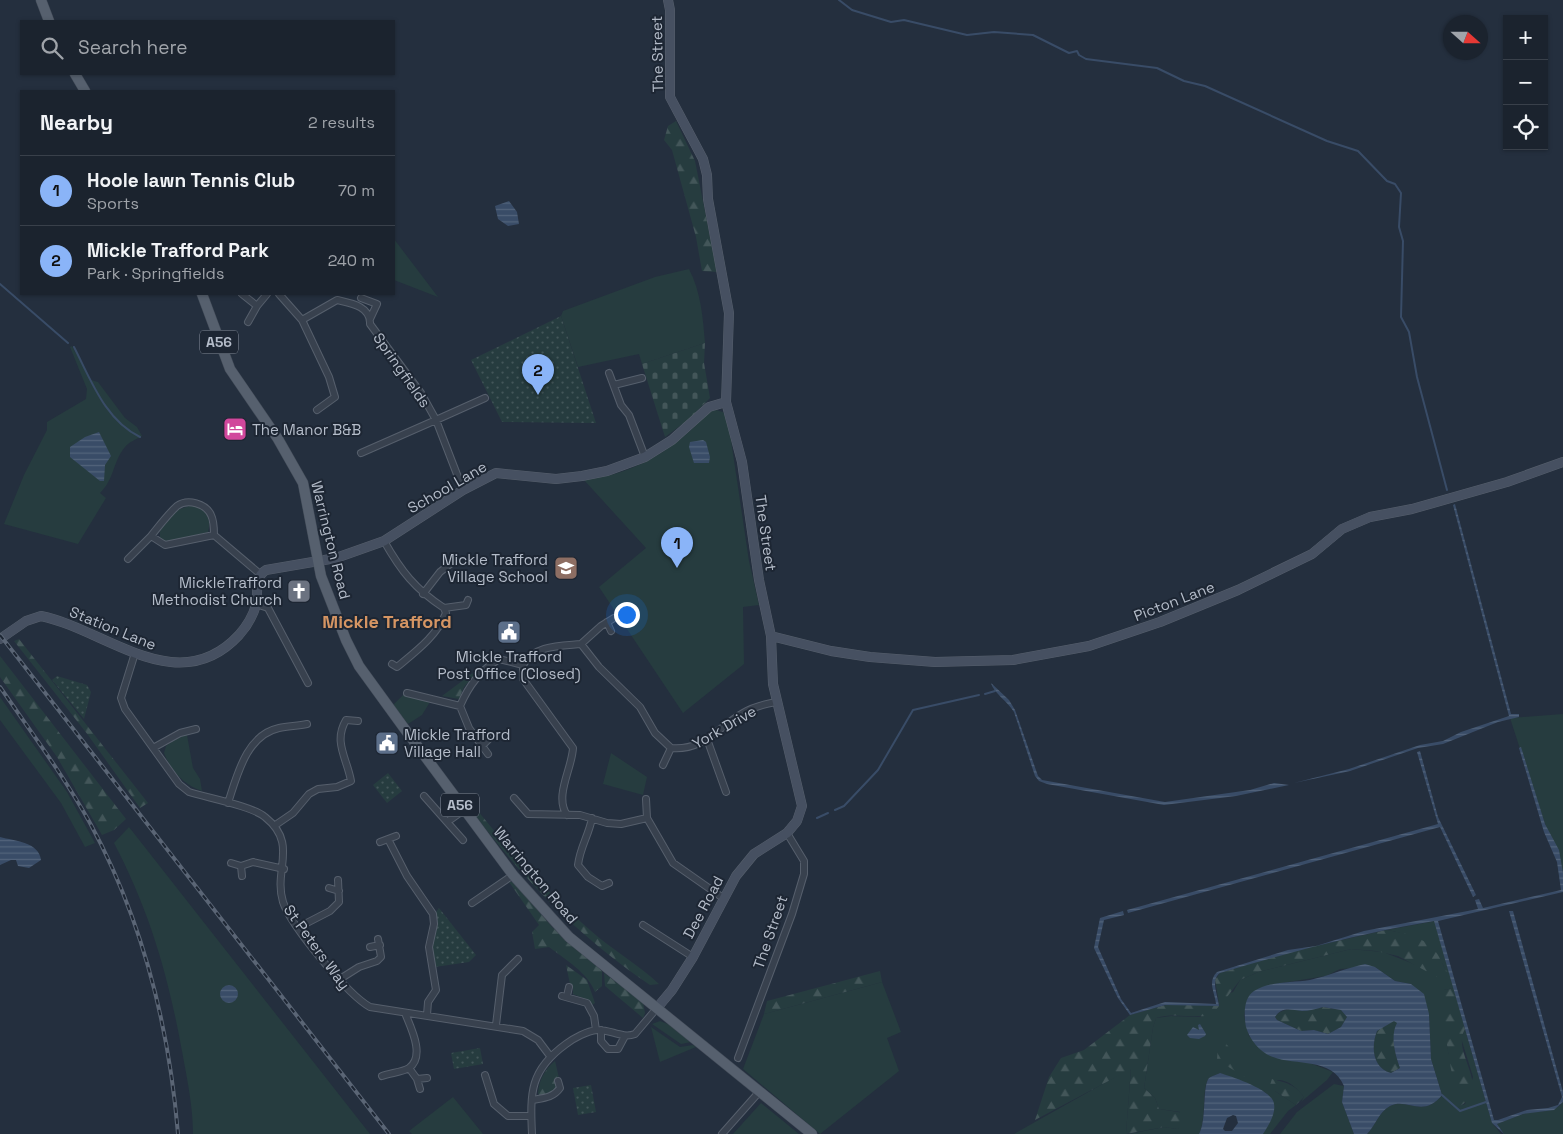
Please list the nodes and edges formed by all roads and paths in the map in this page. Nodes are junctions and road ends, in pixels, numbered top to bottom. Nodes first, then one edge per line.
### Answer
1 (41, 0) edge
2 (668, 0) edge
3 (49, 20) edge
4 (75, 75) edge
5 (85, 90) edge
6 (202, 295) edge
7 (243, 295) edge
8 (266, 295) edge
9 (281, 295) edge
10 (334, 295) edge
11 (361, 298) dead end
12 (336, 300) junction
13 (257, 306) junction
14 (370, 319) junction
15 (302, 320) junction
16 (248, 322) dead end
17 (609, 373) dead end
18 (642, 378) dead end
19 (614, 385) junction
20 (484, 398) dead end
21 (726, 402) junction
22 (318, 410) dead end
23 (436, 420) junction
24 (361, 453) dead end
25 (645, 457) junction
26 (1563, 462) edge
27 (463, 490) junction
28 (214, 535) junction
29 (151, 536) junction
30 (384, 541) junction
31 (128, 559) dead end
32 (454, 561) dead end
33 (318, 562) junction
34 (260, 574) junction
35 (424, 594) junction
36 (256, 604) junction
37 (467, 605) dead end
38 (444, 608) junction
39 (614, 618) dead end
40 (607, 622) junction
41 (611, 631) dead end
42 (771, 636) junction
43 (0, 639) edge
44 (581, 644) junction
45 (135, 653) junction
46 (392, 664) dead end
47 (523, 665) junction
48 (308, 684) dead end
49 (407, 692) dead end
50 (776, 702) junction
51 (460, 706) junction
52 (358, 721) dead end
53 (307, 724) dead end
54 (196, 729) dead end
55 (489, 739) dead end
56 (707, 739) junction
57 (483, 745) junction
58 (153, 748) junction
59 (671, 748) junction
60 (488, 754) dead end
61 (663, 764) dead end
62 (726, 792) dead end
63 (424, 796) dead end
64 (514, 798) dead end
65 (646, 798) dead end
66 (228, 803) junction
67 (464, 810) junction
68 (566, 815) junction
69 (592, 818) junction
70 (647, 818) junction
71 (447, 822) junction
72 (274, 826) junction
73 (787, 833) junction
74 (396, 836) dead end
75 (388, 839) junction
76 (463, 840) dead end
77 (380, 842) dead end
78 (232, 863) dead end
79 (241, 866) junction
80 (284, 869) junction
81 (513, 875) junction
82 (242, 876) dead end
83 (338, 880) dead end
84 (609, 884) dead end
85 (330, 888) dead end
86 (339, 892) junction
87 (724, 898) junction
88 (472, 903) dead end
89 (643, 924) dead end
90 (299, 927) junction
91 (370, 947) dead end
92 (693, 957) junction
93 (518, 959) dead end
94 (340, 979) junction
95 (568, 987) dead end
96 (657, 1008) junction
97 (405, 1013) junction
98 (427, 1015) junction
99 (496, 1025) junction
100 (599, 1030) junction
101 (625, 1036) junction
102 (550, 1056) junction
103 (738, 1058) dead end
104 (409, 1068) junction
105 (485, 1075) dead end
106 (382, 1076) dead end
107 (427, 1078) dead end
108 (417, 1079) junction
109 (561, 1087) dead end
110 (420, 1089) dead end
111 (760, 1091) junction
112 (532, 1100) junction
113 (531, 1116) junction
114 (532, 1134) edge
115 (722, 1134) edge
116 (812, 1134) edge

1 - 3 main road
2 - 21 street, The Street
4 - 5 main road
6 - 33 main road, Warrington Road / A56
7 - 13 street
8 - 13 street
9 - 15 street
10 - 12 street
11 - 14 street, Springfields
12 - 14 street, Springfields
12 - 15 street
13 - 16 street
14 - 23 street, Springfields
15 - 22 street
17 - 19 street
18 - 19 street
19 - 25 street
20 - 23 street, Springfields
21 - 25 street, School Lane
21 - 42 street, The Street
23 - 24 street, Springfields
23 - 27 street, Springfields
25 - 27 street, School Lane
26 - 42 street, Picton Lane
27 - 30 street, School Lane
28 - 29 street
28 - 29 street
28 - 34 street
29 - 31 street
30 - 33 street, School Lane
30 - 35 street
32 - 35 street
33 - 34 street
33 - 67 main road, Warrington Road / A56
34 - 36 street, Station Lane
35 - 38 street
36 - 45 street, Station Lane
36 - 48 street
37 - 38 street
38 - 46 street
39 - 40 street
40 - 41 street
40 - 44 street
42 - 50 street, The Street
43 - 45 street, Station Lane
44 - 47 street
44 - 59 street, York Drive
45 - 58 street
47 - 51 street
47 - 68 street
49 - 51 street
50 - 56 street, York Drive
50 - 73 street, The Street
51 - 57 street
52 - 72 street
53 - 66 street
54 - 58 street
55 - 57 street
56 - 59 street, York Drive
56 - 62 street
57 - 60 street
58 - 66 street
59 - 61 street, York Drive
63 - 71 street
64 - 68 street
65 - 70 street
66 - 72 street
67 - 71 street
67 - 81 main road, Warrington Road / A56
68 - 69 street
69 - 70 street
69 - 84 street
70 - 87 street
71 - 76 street
72 - 80 street, St Peters Way
73 - 87 street, Dee Road
73 - 103 street, The Street
74 - 75 street
75 - 77 street
75 - 98 street
78 - 79 street
79 - 80 street
79 - 82 street
80 - 90 street, St Peters Way
81 - 88 street
81 - 96 main road, Warrington Road / A56
83 - 86 street
85 - 86 street
86 - 90 street
87 - 92 street, Dee Road
89 - 92 street
90 - 94 street, St Peters Way
91 - 94 street
92 - 96 street, Dee Road
93 - 99 street
94 - 97 street, St Peters Way
95 - 100 street
96 - 101 street
96 - 111 main road, Warrington Road / A56
97 - 98 street, St Peters Way
97 - 104 street
98 - 99 street, St Peters Way
99 - 102 street, St Peters Way
100 - 101 street
100 - 101 street
100 - 102 street
102 - 112 street
104 - 106 street
104 - 108 street
105 - 113 street
107 - 108 street
108 - 110 street
109 - 112 street
111 - 115 street
111 - 116 main road, Warrington Road / A56
112 - 113 street
113 - 114 street

